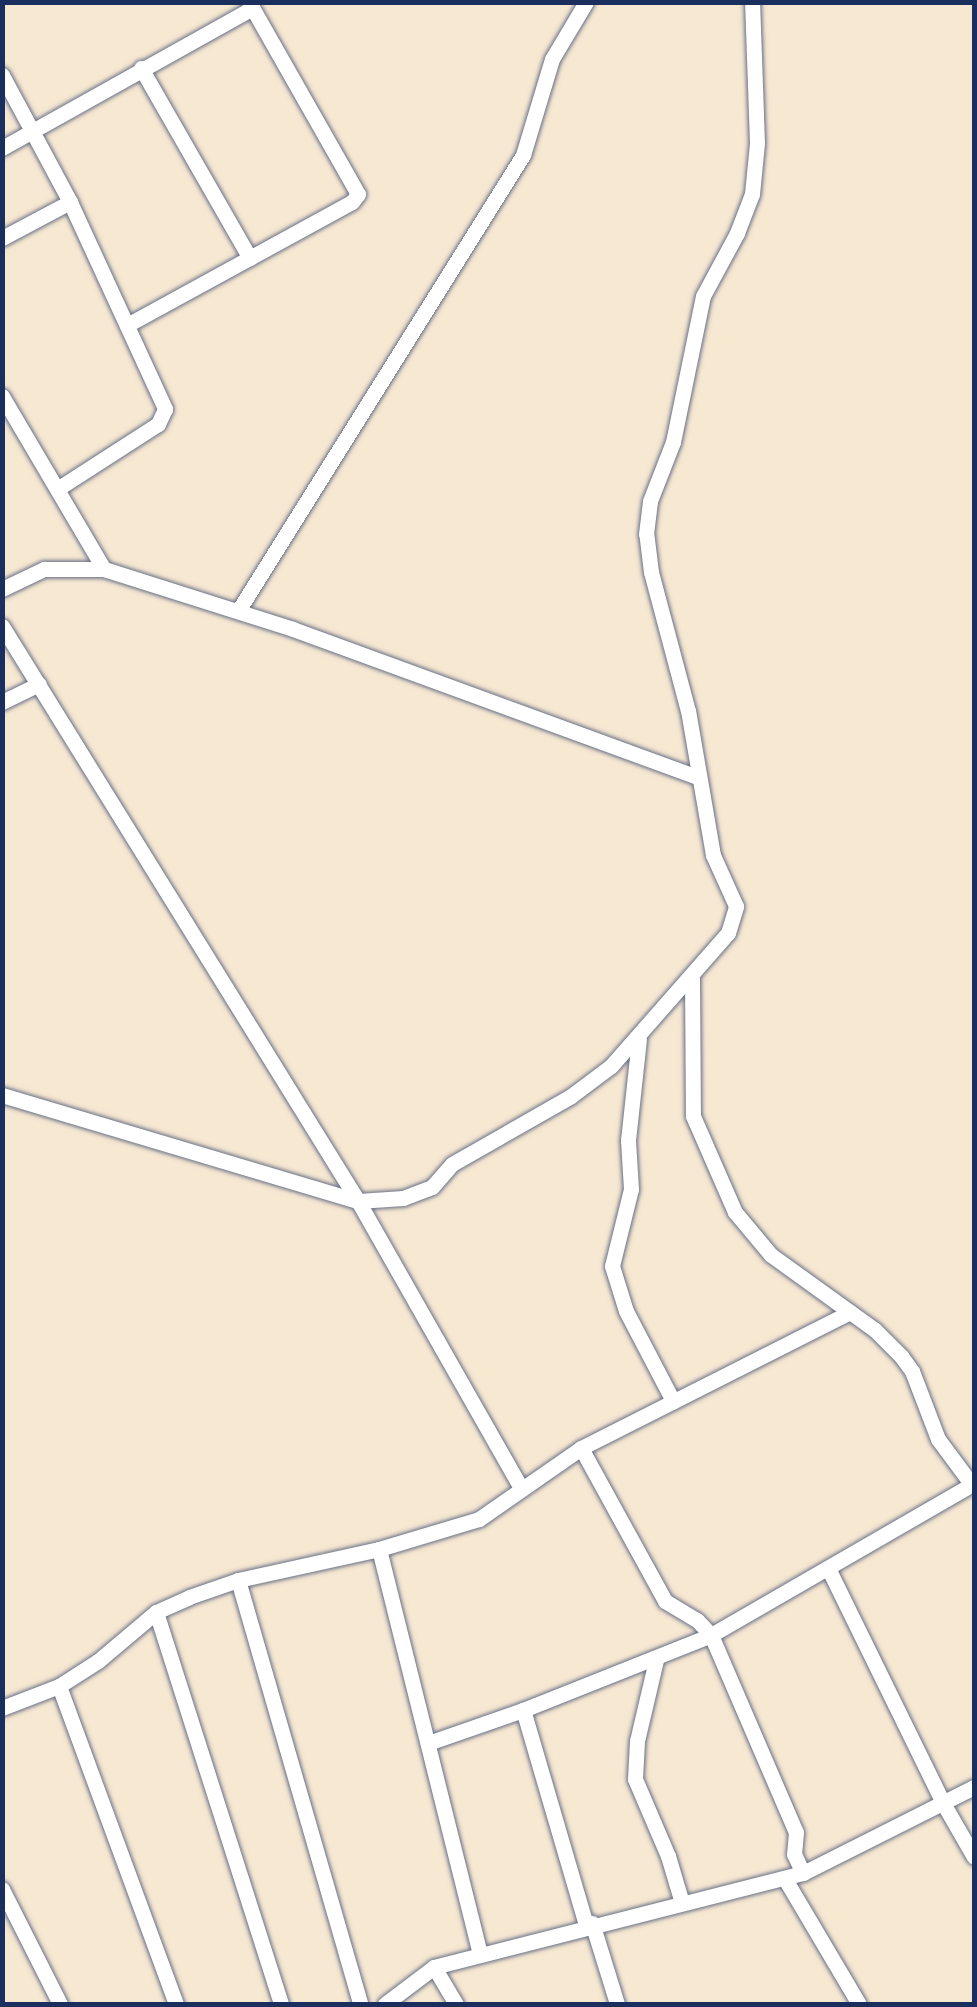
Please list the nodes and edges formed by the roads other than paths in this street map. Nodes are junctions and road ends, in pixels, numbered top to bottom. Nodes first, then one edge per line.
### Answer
1 (586, 2) edge
2 (752, 2) edge
3 (248, 4) edge
4 (141, 68) junction
5 (2, 76) edge
6 (32, 132) junction
7 (2, 148) edge
8 (70, 202) junction
9 (2, 238) edge
10 (250, 258) junction
11 (128, 325) junction
12 (2, 396) edge
13 (57, 489) junction
14 (104, 569) junction
15 (2, 589) edge
16 (238, 611) junction
17 (2, 626) edge
18 (39, 684) junction
19 (2, 702) edge
20 (698, 777) junction
21 (692, 978) junction
22 (639, 1038) junction
23 (2, 1095) edge
24 (358, 1201) junction
25 (850, 1312) junction
26 (673, 1401) junction
27 (581, 1448) junction
28 (973, 1484) edge
29 (520, 1486) junction
30 (379, 1549) junction
31 (828, 1568) junction
32 (238, 1580) junction
33 (156, 1612) junction
34 (712, 1635) junction
35 (656, 1660) junction
36 (59, 1686) junction
37 (2, 1708) edge
38 (523, 1710) junction
39 (428, 1742) junction
40 (974, 1787) edge
41 (943, 1804) junction
42 (974, 1857) edge
43 (803, 1873) junction
44 (785, 1879) junction
45 (2, 1889) edge
46 (682, 1903) junction
47 (589, 1924) junction
48 (480, 1954) junction
49 (434, 1967) junction
50 (60, 2004) edge
51 (176, 2004) edge
52 (281, 2004) edge
53 (360, 2004) edge
54 (385, 2004) edge
55 (456, 2004) edge
56 (617, 2004) edge
57 (858, 2004) edge

1 - 16 street
2 - 20 street
3 - 4 street
3 - 10 street
4 - 6 street
4 - 10 street
5 - 6 street
6 - 7 street
6 - 8 street
8 - 9 street
8 - 11 street
10 - 11 street
11 - 13 street
12 - 13 street
13 - 14 street
14 - 15 street
14 - 16 street
16 - 20 street
17 - 18 street
18 - 19 street
18 - 24 street
20 - 21 street
21 - 22 street
21 - 25 street
22 - 24 street
22 - 26 street
23 - 24 street
24 - 29 street
25 - 26 street
25 - 28 street
26 - 27 street
27 - 29 street
27 - 34 street
28 - 31 street
29 - 30 street
30 - 32 street
30 - 39 street
31 - 34 street
31 - 41 street
32 - 33 street
32 - 53 street
33 - 36 street
33 - 52 street
34 - 35 street
34 - 43 street
35 - 38 street
35 - 46 street
36 - 37 street
36 - 51 street
38 - 39 street
38 - 47 street
39 - 48 street
40 - 41 street
41 - 42 street
41 - 43 street
43 - 44 street
44 - 46 street
44 - 57 street
45 - 50 street
46 - 47 street
47 - 48 street
47 - 56 street
48 - 49 street
49 - 54 street
49 - 55 street

